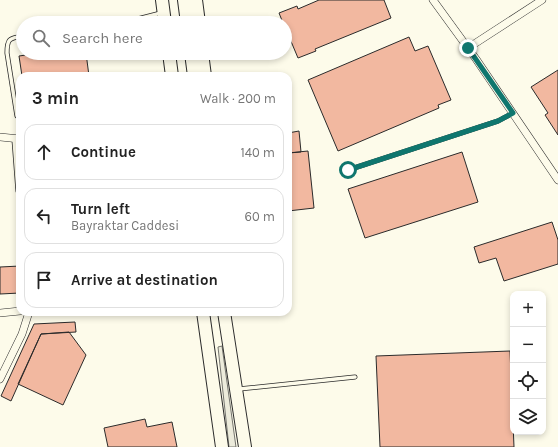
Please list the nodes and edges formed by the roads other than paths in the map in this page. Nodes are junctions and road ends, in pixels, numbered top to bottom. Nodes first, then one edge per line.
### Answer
1 (162, 0) edge
2 (184, 0) edge
3 (196, 0) edge
4 (434, 0) edge
5 (542, 0) edge
6 (164, 16) edge
7 (186, 16) edge
8 (198, 16) edge
9 (16, 37) edge
10 (468, 48) junction
11 (170, 60) edge
12 (192, 60) edge
13 (203, 60) edge
14 (171, 72) edge
15 (193, 72) edge
16 (204, 72) edge
17 (16, 110) edge
18 (513, 113) junction
19 (0, 138) edge
20 (16, 139) edge
21 (348, 170) dead end
22 (558, 180) edge
23 (16, 311) edge
24 (0, 313) edge
25 (28, 316) edge
26 (204, 316) edge
27 (225, 316) edge
28 (355, 377) dead end
29 (0, 379) edge
30 (236, 389) junction
31 (222, 447) edge
32 (244, 447) edge

1 - 6 highway
2 - 7 highway
3 - 8 highway
4 - 10 street
5 - 10 street
9 - 17 lane
10 - 18 street
11 - 14 highway
12 - 15 highway
13 - 16 highway
18 - 21 lane
18 - 22 street
19 - 20 street
23 - 24 street
25 - 29 street
26 - 31 highway
27 - 30 highway
28 - 30 lane
30 - 32 highway

